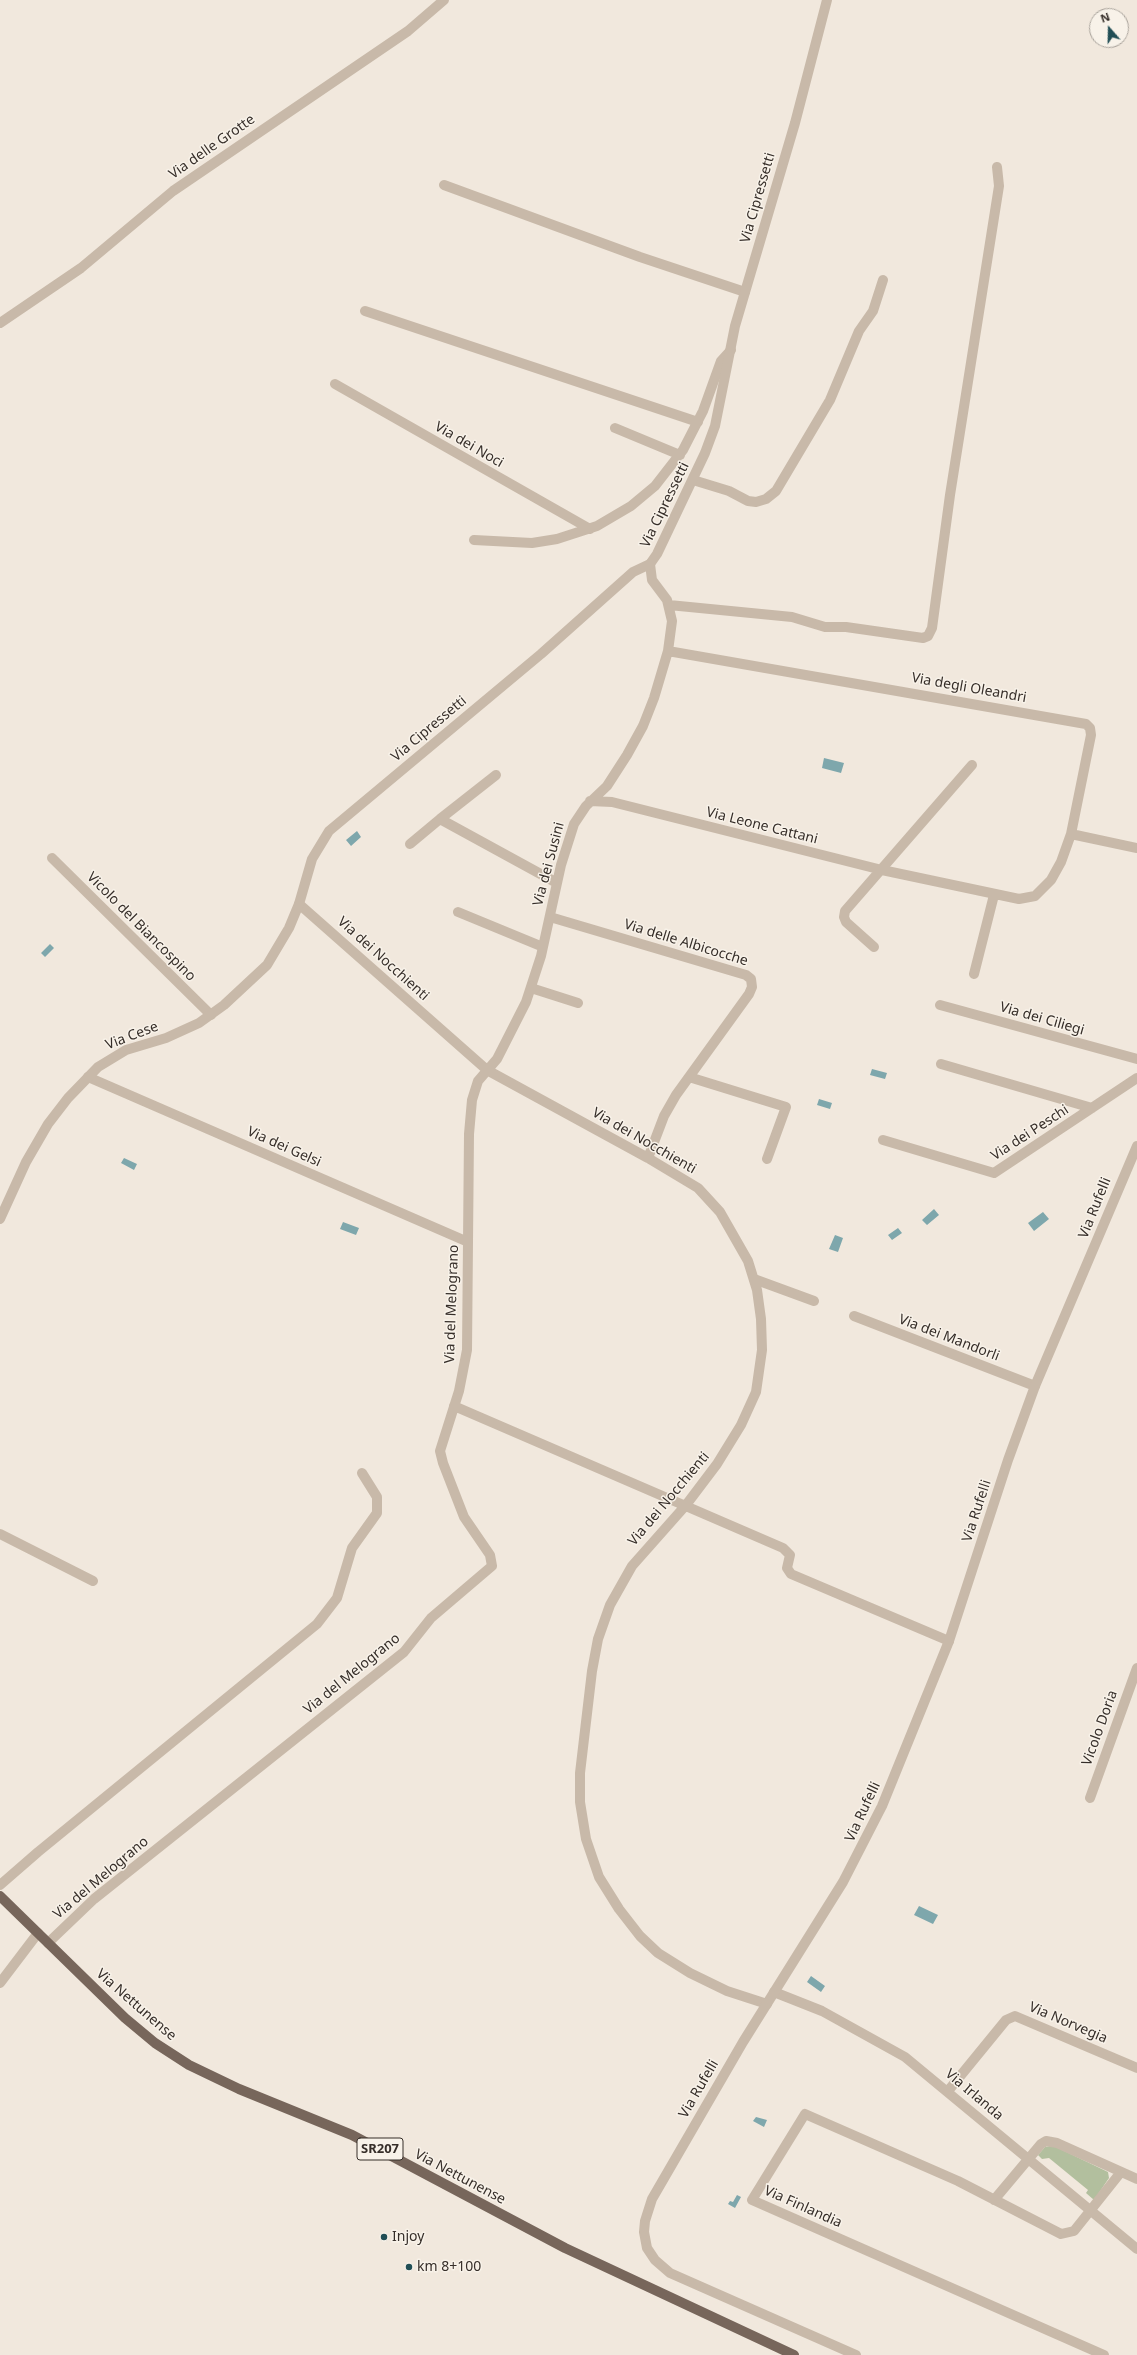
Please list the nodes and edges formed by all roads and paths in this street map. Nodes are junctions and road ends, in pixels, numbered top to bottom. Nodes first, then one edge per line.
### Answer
1 (444, 0) edge
2 (827, 0) edge
3 (998, 167) dead end
4 (444, 185) dead end
5 (883, 280) dead end
6 (745, 292) junction
7 (365, 311) dead end
8 (0, 323) edge
9 (731, 350) junction
10 (335, 384) dead end
11 (698, 422) junction
12 (615, 428) dead end
13 (680, 455) junction
14 (693, 480) junction
15 (590, 529) junction
16 (474, 540) dead end
17 (650, 564) junction
18 (669, 605) junction
19 (668, 651) junction
20 (972, 765) dead end
21 (496, 775) dead end
22 (605, 787) junction
23 (590, 801) junction
24 (635, 808) junction
25 (440, 819) junction
26 (1071, 834) junction
27 (410, 844) dead end
28 (1137, 848) edge
29 (52, 858) dead end
30 (882, 870) junction
31 (557, 882) junction
32 (994, 894) junction
33 (299, 904) junction
34 (458, 912) dead end
35 (550, 917) junction
36 (543, 947) junction
37 (874, 947) dead end
38 (974, 974) dead end
39 (531, 988) junction
40 (578, 1003) dead end
41 (940, 1005) dead end
42 (211, 1016) junction
43 (1137, 1060) edge
44 (941, 1064) dead end
45 (487, 1070) junction
46 (88, 1077) junction
47 (689, 1077) junction
48 (1137, 1078) edge
49 (1092, 1108) junction
50 (883, 1140) dead end
51 (1137, 1146) edge
52 (648, 1158) junction
53 (767, 1158) dead end
54 (0, 1219) edge
55 (468, 1242) junction
56 (754, 1279) junction
57 (814, 1301) dead end
58 (854, 1316) dead end
59 (1035, 1386) junction
60 (454, 1406) junction
61 (362, 1473) dead end
62 (686, 1505) junction
63 (0, 1534) edge
64 (93, 1580) dead end
65 (949, 1641) junction
66 (1137, 1668) edge
67 (1090, 1798) dead end
68 (0, 1885) edge
69 (0, 1896) edge
70 (38, 1933) junction
71 (48, 1943) junction
72 (0, 1983) edge
73 (774, 1992) junction
74 (766, 2004) junction
75 (1137, 2068) edge
76 (948, 2092) junction
77 (1029, 2159) junction
78 (1121, 2172) junction
79 (1137, 2179) edge
80 (994, 2200) junction
81 (1090, 2210) junction
82 (1137, 2249) edge
83 (843, 2353) edge
84 (794, 2355) edge
85 (856, 2355) edge
86 (1104, 2355) edge

1 - 8 street, Via delle Grotte
2 - 6 street, Via Cipressetti
3 - 18 street
4 - 6 street
5 - 14 street
6 - 9 street, Via Cipressetti
7 - 11 street
9 - 11 street
9 - 14 street, Via Cipressetti
10 - 15 street, Via dei Noci
11 - 13 street
12 - 13 street
13 - 15 street
14 - 17 street, Via Cipressetti
15 - 16 street
17 - 18 street, Via dei Susini
17 - 33 street, Via Cipressetti
18 - 19 street, Via dei Susini
19 - 22 street, Via dei Susini
19 - 26 street, Via degli Oleandri
20 - 30 street
21 - 25 street
22 - 23 street, Via dei Susini
22 - 24 street, Via Leone Cattani
23 - 24 street, Via Leone Cattani
23 - 31 street, Via dei Susini
24 - 30 street, Via Leone Cattani
25 - 27 street
25 - 31 street
26 - 28 street
26 - 32 street, Via Leone Cattani
29 - 42 street, Vicolo del Biancospino
30 - 32 street, Via Leone Cattani
30 - 37 street
31 - 35 street, Via dei Susini
32 - 38 street
33 - 42 street, Via Cese
33 - 45 street, Via dei Nocchienti
34 - 36 street
35 - 36 street, Via dei Susini
35 - 47 street, Via delle Albicocche
36 - 39 street, Via dei Susini
39 - 40 street
39 - 45 street, Via dei Susini
41 - 43 street, Via dei Ciliegi
42 - 46 street, Via Cese
44 - 49 street
45 - 52 street, Via dei Nocchienti
45 - 55 street, Via del Melograno
46 - 54 street, Via Cese
46 - 55 street, Via dei Gelsi
47 - 52 street, Via delle Albicocche
47 - 53 street
48 - 49 street, Via dei Peschi
49 - 50 street, Via dei Peschi
51 - 59 street, Via Rufelli
52 - 56 street, Via dei Nocchienti
55 - 60 street, Via del Melograno
56 - 57 street
56 - 62 street, Via dei Nocchienti
58 - 59 street, Via dei Mandorli
59 - 65 street, Via Rufelli
60 - 62 street
60 - 71 street, Via del Melograno
61 - 68 street
62 - 65 street
62 - 74 street, Via dei Nocchienti
63 - 64 street
65 - 73 street, Via Rufelli
66 - 67 street, Vicolo Doria
69 - 70 main road, Via Nettunense / SR207
70 - 71 main road, Via Nettunense / SR207
70 - 72 street
71 - 84 main road, Via Nettunense / SR207
73 - 74 street, Via Rufelli
73 - 76 street, Via Irlanda
74 - 83 street, Via Rufelli
75 - 76 street, Via Norvegia
76 - 77 street, Via Irlanda
77 - 78 street
77 - 80 street
77 - 81 street, Via Irlanda
78 - 79 street
78 - 81 street, Via Finlandia
80 - 81 street, Via Finlandia
80 - 86 street, Via Finlandia
81 - 82 street, Via Irlanda
83 - 85 street, Via Rufelli

